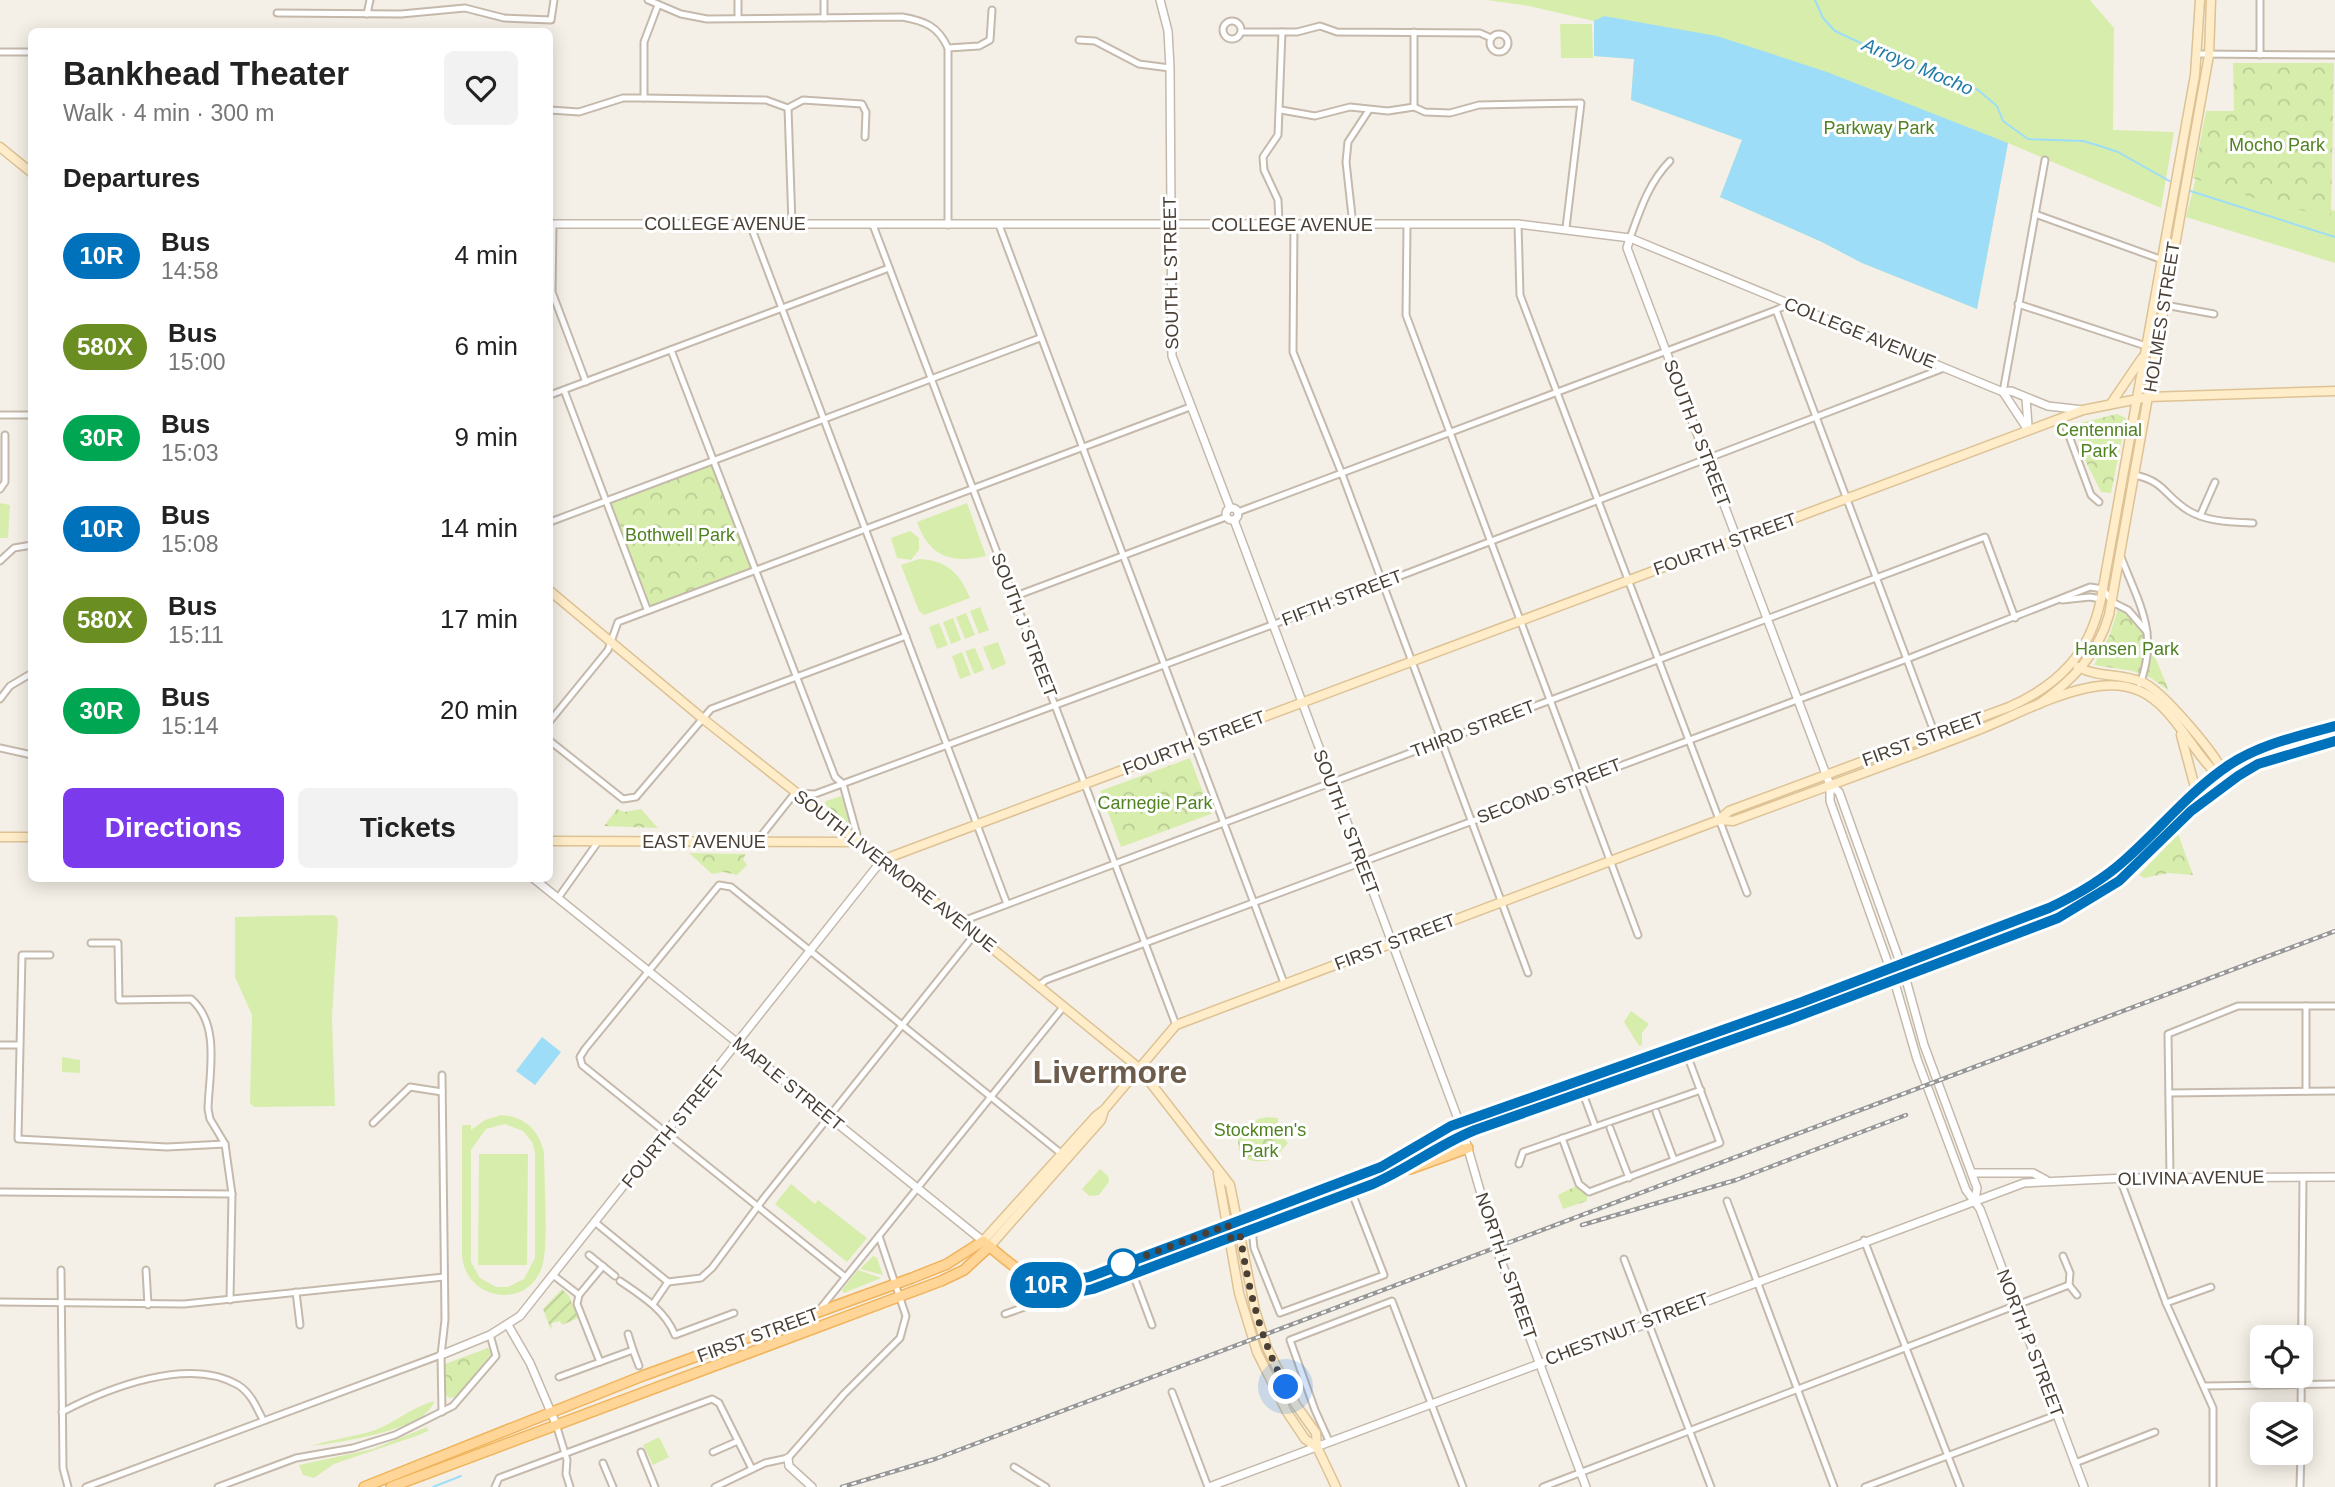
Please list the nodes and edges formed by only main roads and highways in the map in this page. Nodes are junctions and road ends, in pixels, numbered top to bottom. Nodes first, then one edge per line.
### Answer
1 (2200, 0) edge
2 (2211, 0) edge
3 (0, 147) edge
4 (28, 170) edge
5 (2183, 171) junction
6 (2166, 262) junction
7 (2144, 356) junction
8 (2335, 391) edge
9 (2148, 397) junction
10 (2136, 398) junction
11 (2110, 403) junction
12 (553, 593) edge
13 (2076, 666) junction
14 (2139, 686) junction
15 (2039, 704) junction
16 (2335, 726) edge
17 (2180, 732) junction
18 (2335, 741) edge
19 (2219, 772) junction
20 (2227, 783) junction
21 (2196, 791) junction
22 (1719, 820) junction
23 (0, 837) edge
24 (28, 837) edge
25 (553, 841) edge
26 (859, 842) junction
27 (882, 860) junction
28 (1139, 1068) junction
29 (1468, 1148) road end
30 (1218, 1174) junction
31 (1392, 1176) junction
32 (1239, 1221) junction
33 (1228, 1225) junction
34 (1240, 1234) junction
35 (1230, 1238) junction
36 (987, 1243) junction
37 (1046, 1284) junction
38 (1317, 1447) junction
39 (364, 1487) edge
40 (391, 1487) edge
41 (1336, 1487) edge

1 - 5 main road, HOLMES STREET
2 - 5 main road, HOLMES STREET
3 - 4 main road
5 - 6 main road, HOLMES STREET
6 - 7 main road, HOLMES STREET
6 - 9 main road, HOLMES STREET
7 - 10 main road, HOLMES STREET
7 - 11 main road
8 - 9 main road, FOURTH STREET
9 - 10 main road, FOURTH STREET
9 - 13 main road, HOLMES STREET
10 - 11 main road, FOURTH STREET
10 - 13 main road, HOLMES STREET
11 - 27 main road, FOURTH STREET
12 - 26 main road, SOUTH LIVERMORE AVENUE
13 - 14 main road
13 - 15 main road, FIRST STREET
13 - 22 main road, FIRST STREET
14 - 15 main road, FIRST STREET
14 - 17 main road
14 - 19 main road
15 - 22 main road, FIRST STREET
16 - 19 main road
17 - 19 main road
17 - 21 main road
18 - 20 main road
19 - 20 main road
19 - 21 main road
20 - 31 main road
21 - 32 main road
22 - 28 main road, FIRST STREET
23 - 24 main road
25 - 26 main road, EAST AVENUE
26 - 27 main road, SOUTH LIVERMORE AVENUE
27 - 28 main road, SOUTH LIVERMORE AVENUE
28 - 30 main road, SOUTH LIVERMORE AVENUE
28 - 36 main road, FIRST STREET
29 - 31 main road
30 - 32 main road, SOUTH LIVERMORE AVENUE
30 - 33 main road, SOUTH LIVERMORE AVENUE
31 - 34 main road, MAPLE STREET
32 - 33 main road
32 - 34 main road, SOUTH LIVERMORE AVENUE
33 - 35 main road, SOUTH LIVERMORE AVENUE
33 - 37 main road
34 - 35 main road, MAPLE STREET
34 - 38 main road, SOUTH LIVERMORE AVENUE
35 - 37 main road, MAPLE STREET
35 - 38 main road, SOUTH LIVERMORE AVENUE
36 - 37 main road, MAPLE STREET
36 - 39 main road, FIRST STREET
36 - 40 main road, FIRST STREET
38 - 41 main road

